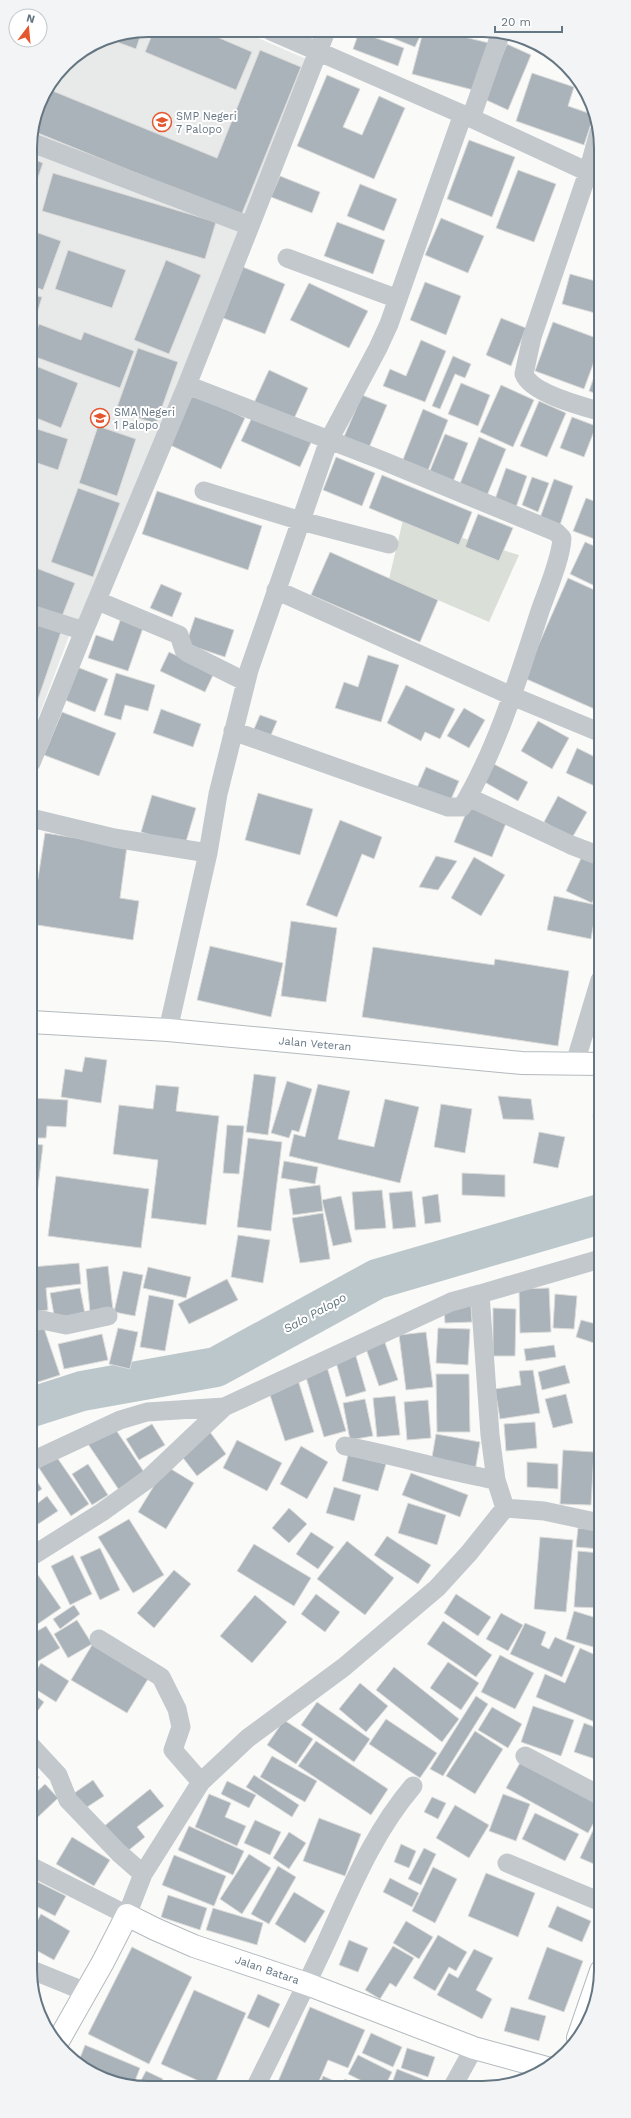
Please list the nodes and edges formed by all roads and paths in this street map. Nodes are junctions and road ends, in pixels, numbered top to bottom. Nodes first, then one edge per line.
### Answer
1 (284, 37) edge
2 (324, 37) edge
3 (498, 38) edge
4 (318, 52) junction
5 (467, 116) junction
6 (37, 145) edge
7 (593, 175) edge
8 (250, 226) junction
9 (287, 258) dead end
10 (398, 299) junction
11 (187, 385) junction
12 (594, 410) edge
13 (329, 440) junction
14 (204, 491) dead end
15 (300, 521) junction
16 (389, 544) dead end
17 (276, 590) junction
18 (98, 601) junction
19 (37, 616) edge
20 (84, 631) junction
21 (246, 682) junction
22 (512, 696) junction
23 (594, 730) edge
24 (233, 731) junction
25 (37, 748) edge
26 (468, 798) junction
27 (37, 819) edge
28 (208, 853) junction
29 (594, 854) edge
30 (594, 1000) edge
31 (37, 1022) edge
32 (168, 1030) junction
33 (575, 1063) junction
34 (594, 1064) edge
35 (594, 1261) edge
36 (480, 1294) junction
37 (108, 1316) dead end
38 (37, 1320) edge
39 (224, 1407) junction
40 (346, 1446) dead end
41 (37, 1459) edge
42 (496, 1480) junction
43 (505, 1508) junction
44 (594, 1522) edge
45 (37, 1553) edge
46 (99, 1639) dead end
47 (37, 1752) edge
48 (525, 1756) dead end
49 (201, 1782) junction
50 (413, 1786) dead end
51 (594, 1792) edge
52 (507, 1863) dead end
53 (37, 1870) edge
54 (143, 1874) junction
55 (594, 1899) edge
56 (127, 1915) junction
57 (37, 1972) edge
58 (307, 1984) junction
59 (86, 1992) junction
60 (60, 2037) edge
61 (474, 2048) junction
62 (538, 2066) edge
63 (258, 2081) edge
64 (455, 2081) edge

1 - 4 street
2 - 4 street
3 - 5 street
4 - 5 street
4 - 8 street
5 - 7 street
5 - 10 street
6 - 8 street
7 - 12 street
8 - 11 street
9 - 10 street
10 - 13 street
11 - 13 street
11 - 18 street
13 - 15 street
13 - 22 street
14 - 15 street
15 - 16 street
15 - 17 street
17 - 21 street
17 - 22 street
18 - 20 street
18 - 21 street
19 - 20 street
20 - 25 street
21 - 24 street
22 - 23 street
22 - 26 street
24 - 26 street
24 - 28 street
26 - 29 street
27 - 28 street
28 - 32 street
30 - 33 street
31 - 32 main road, Jalan Veteran
32 - 33 main road, Jalan Veteran
33 - 34 main road, Jalan Veteran
35 - 36 street
36 - 39 street
36 - 42 street
37 - 38 street
39 - 41 street
39 - 45 street
40 - 42 street
42 - 43 street
43 - 44 street
43 - 49 street
46 - 49 street
47 - 54 street
48 - 51 street
49 - 54 street
50 - 58 street
52 - 55 street
53 - 56 street
54 - 56 street
56 - 58 main road, Jalan Batara
56 - 59 main road
57 - 59 street
58 - 61 main road, Jalan Batara
58 - 63 street
59 - 60 main road
61 - 62 main road, Jalan Batara
61 - 64 street

